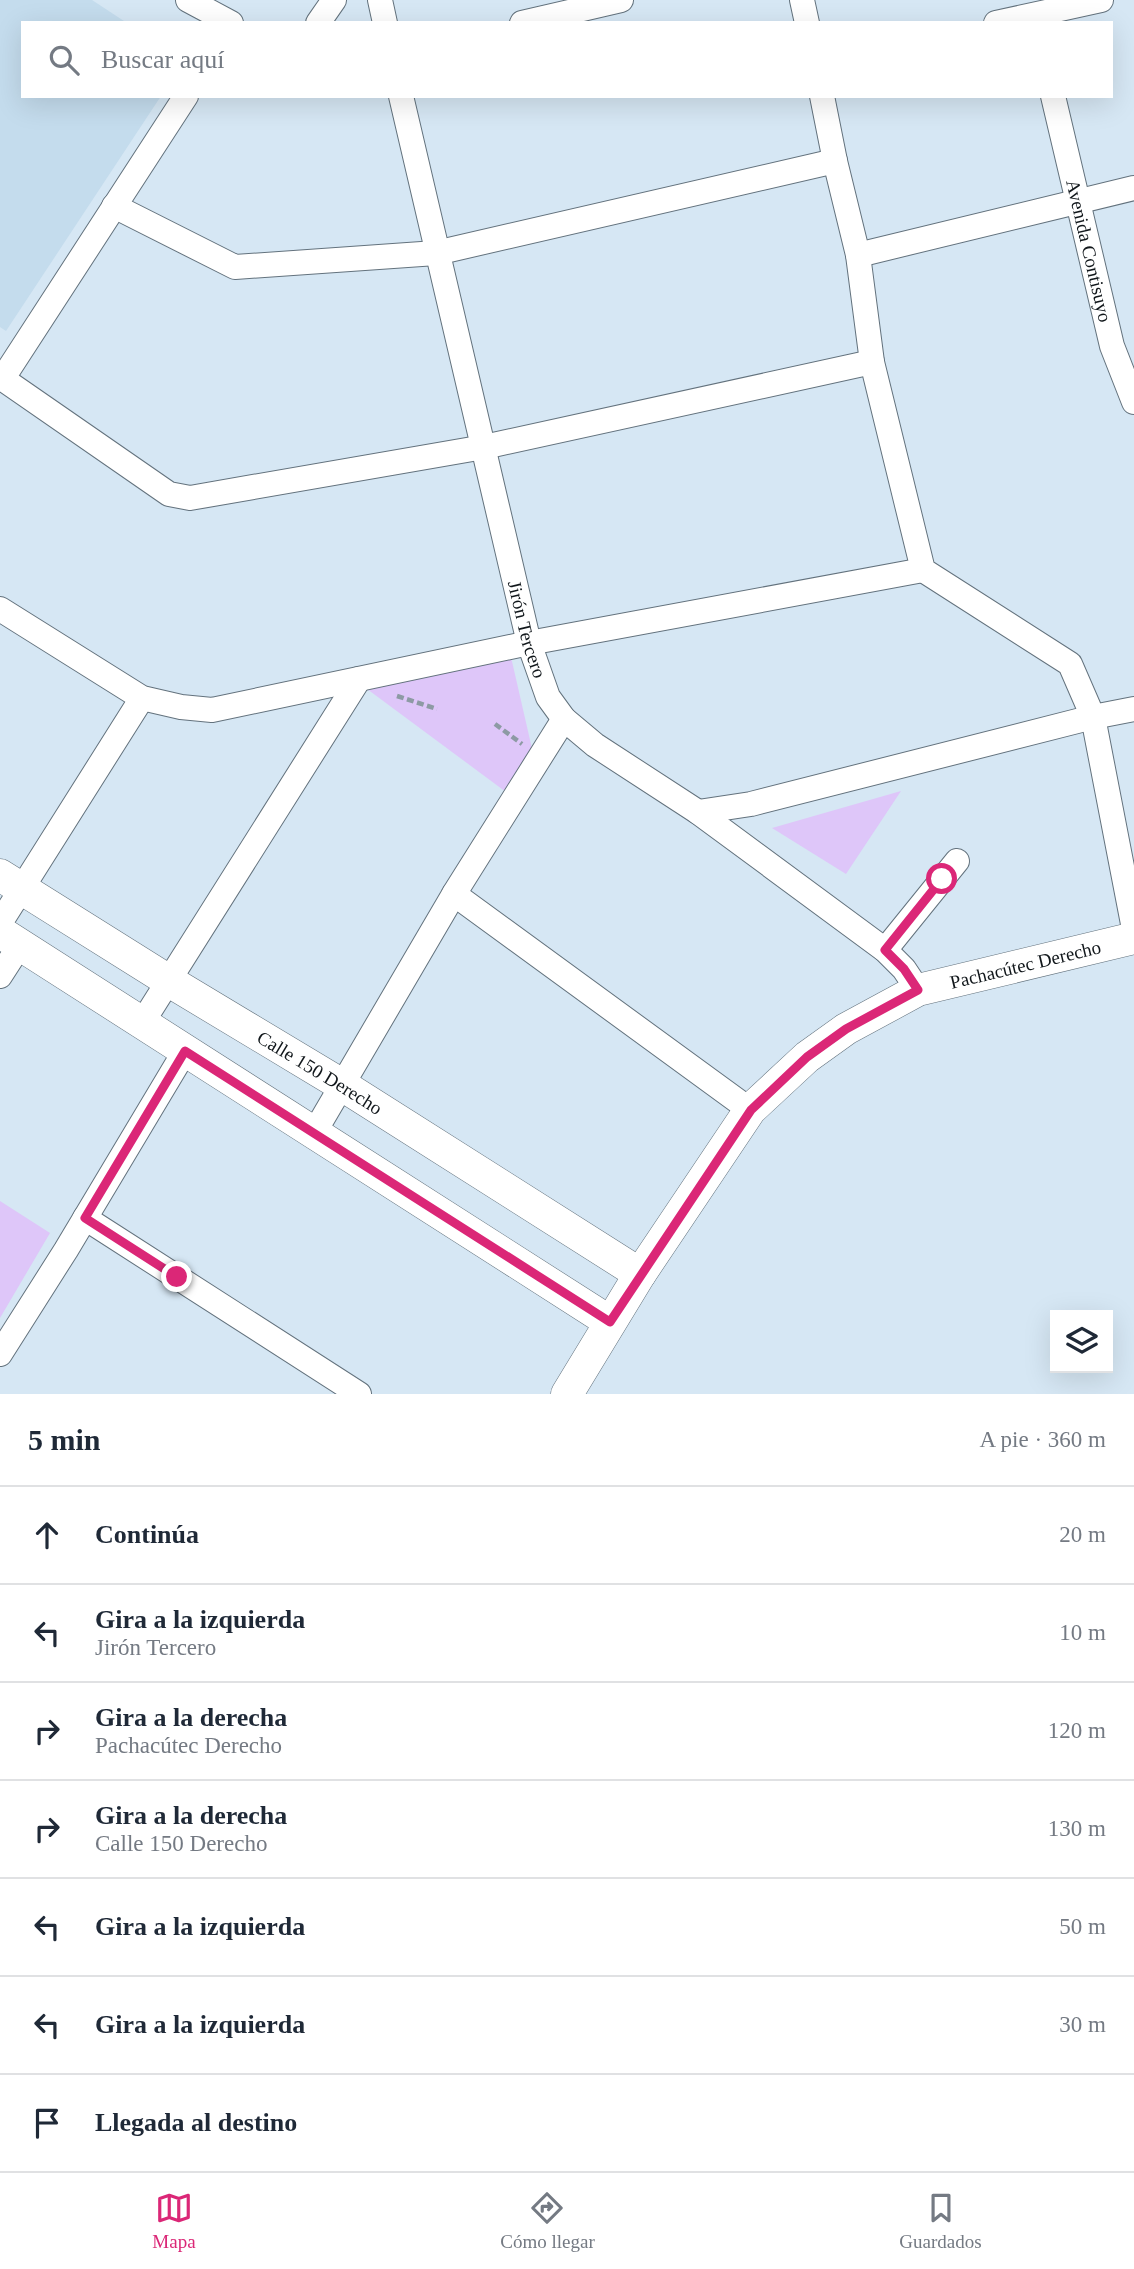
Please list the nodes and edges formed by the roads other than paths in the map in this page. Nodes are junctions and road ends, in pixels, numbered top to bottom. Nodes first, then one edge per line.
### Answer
1 (188, 0) edge
2 (334, 0) edge
3 (380, 0) edge
4 (802, 0) edge
5 (1101, 0) edge
6 (612, 1) edge
7 (1033, 12) edge
8 (227, 21) edge
9 (319, 21) edge
10 (385, 21) edge
11 (530, 21) edge
12 (807, 21) edge
13 (1003, 21) edge
14 (185, 98) edge
15 (401, 98) edge
16 (822, 98) edge
17 (1052, 98) edge
18 (835, 161) junction
19 (1134, 188) edge
20 (1077, 203) junction
21 (114, 206) junction
22 (436, 253) junction
23 (858, 255) junction
24 (872, 362) junction
25 (1, 377) edge
26 (1134, 402) edge
27 (485, 447) junction
28 (923, 570) junction
29 (0, 609) edge
30 (529, 643) junction
31 (359, 679) junction
32 (142, 698) junction
33 (1134, 709) edge
34 (1093, 717) junction
35 (564, 719) junction
36 (698, 812) junction
37 (957, 861) dead end
38 (11, 881) edge
39 (454, 894) junction
40 (1134, 929) edge
41 (7, 934) edge
42 (1134, 938) edge
43 (885, 950) junction
44 (0, 976) edge
45 (169, 981) junction
46 (918, 990) junction
47 (142, 1023) junction
48 (185, 1051) junction
49 (342, 1085) junction
50 (751, 1110) junction
51 (314, 1133) junction
52 (85, 1218) junction
53 (640, 1274) junction
54 (610, 1322) junction
55 (0, 1354) edge
56 (359, 1394) edge
57 (567, 1394) edge

1 - 8 street
2 - 9 street
3 - 10 street
4 - 12 street
5 - 7 street
6 - 11 street
7 - 13 street
14 - 21 street
15 - 22 street, Jirón Tercero
16 - 18 street
17 - 20 street, Avenida Contisuyo
18 - 22 street
18 - 23 street
19 - 20 street
20 - 23 street
20 - 26 street, Avenida Contisuyo
21 - 22 street
21 - 25 street
22 - 27 street, Jirón Tercero
23 - 24 street
24 - 27 street
24 - 28 street
25 - 27 street
27 - 30 street, Jirón Tercero
28 - 30 street
28 - 34 street
29 - 32 street
30 - 31 street
30 - 35 street, Jirón Tercero
31 - 32 street
31 - 45 street
32 - 38 street
33 - 34 street
34 - 36 street
34 - 40 street
35 - 36 street, Jirón Tercero
35 - 39 street
36 - 43 street, Jirón Tercero
37 - 43 street
38 - 41 street
38 - 45 street, Calle 150 Derecho
39 - 49 street
39 - 50 street
41 - 44 street
41 - 47 street
42 - 46 street, Pachacútec Derecho
43 - 46 street, Jirón Tercero
45 - 47 street
45 - 49 street, Calle 150 Derecho
46 - 50 street, Pachacútec Derecho
47 - 48 street
48 - 51 street
48 - 52 street
49 - 51 street
49 - 53 street, Calle 150 Derecho
50 - 53 street, Pachacútec Derecho
51 - 54 street
52 - 55 street
52 - 56 street
53 - 54 street, Pachacútec Derecho
54 - 57 street, Pachacútec Derecho

